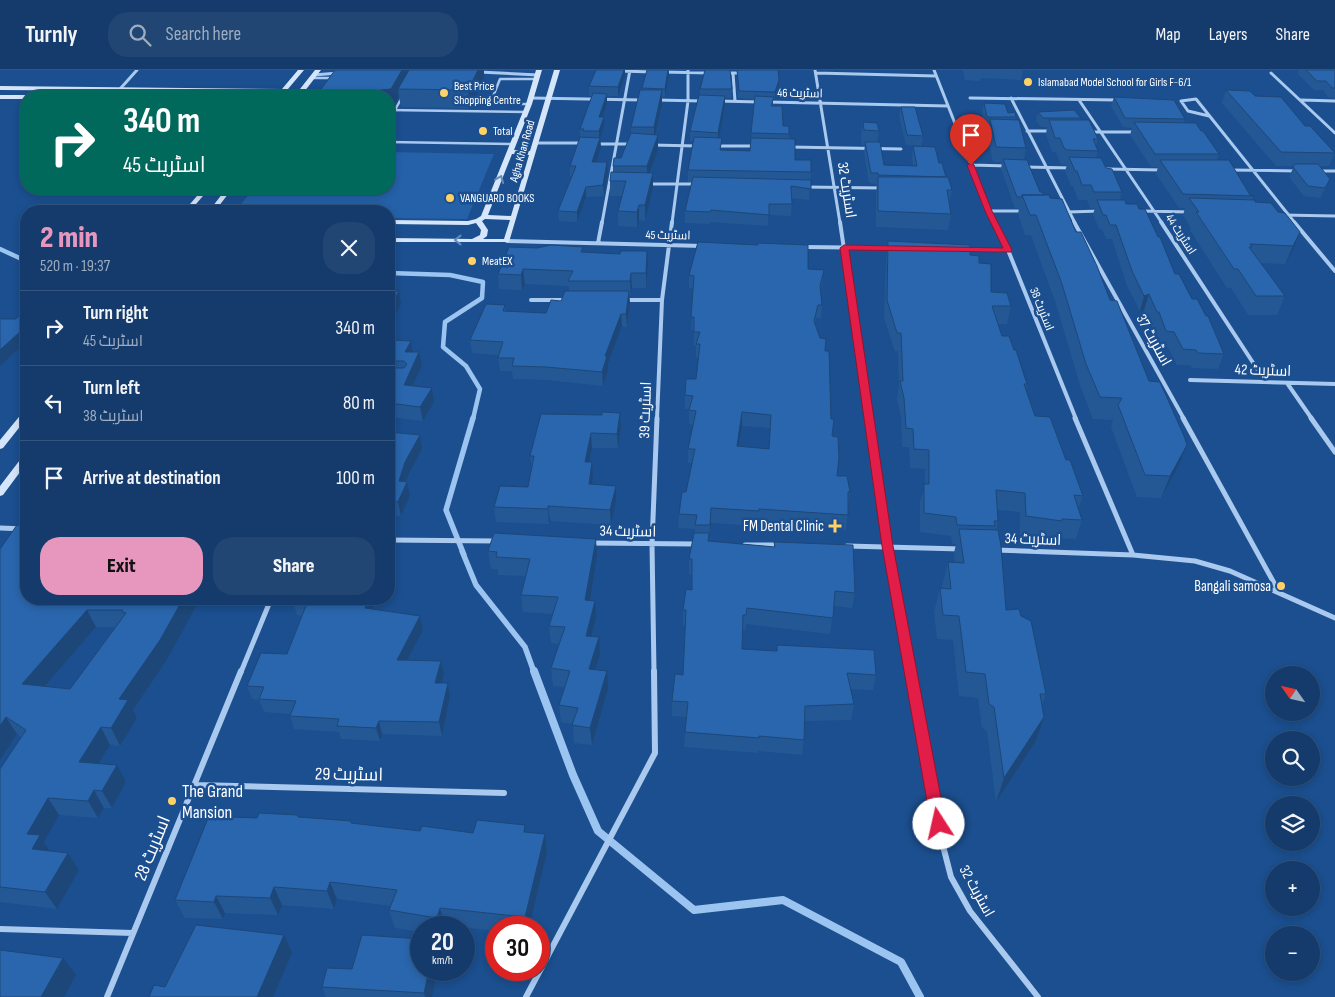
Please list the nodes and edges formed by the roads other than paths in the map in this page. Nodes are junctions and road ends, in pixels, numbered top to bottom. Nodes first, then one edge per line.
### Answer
1 (137, 70) edge
2 (301, 70) edge
3 (318, 70) edge
4 (558, 70) edge
5 (934, 70) edge
6 (612, 71) edge
7 (630, 71) edge
8 (688, 71) edge
9 (341, 72) edge
10 (477, 72) edge
11 (815, 72) edge
12 (1271, 72) dead end
13 (734, 73) junction
14 (752, 73) edge
15 (538, 74) edge
16 (936, 76) junction
17 (313, 77) junction
18 (338, 78) edge
19 (0, 88) edge
20 (120, 89) junction
21 (285, 90) joint
22 (303, 90) edge
23 (404, 95) edge
24 (0, 97) edge
25 (20, 97) edge
26 (970, 98) dead end
27 (1011, 98) junction
28 (549, 99) junction
29 (623, 100) junction
30 (1079, 100) junction
31 (1125, 100) edge
32 (1300, 100) junction
33 (530, 101) junction
34 (688, 101) junction
35 (707, 101) edge
36 (716, 101) edge
37 (735, 101) junction
38 (1171, 101) edge
39 (1181, 101) junction
40 (1335, 101) edge
41 (821, 102) junction
42 (948, 106) junction
43 (395, 108) edge
44 (395, 110) edge
45 (526, 112) junction
46 (1209, 116) junction
47 (976, 130) dead end
48 (1002, 130) edge
49 (1019, 130) edge
50 (1028, 131) junction
51 (1055, 131) edge
52 (1083, 132) edge
53 (1102, 132) junction
54 (1140, 132) edge
55 (1335, 133) edge
56 (395, 142) edge
57 (536, 143) junction
58 (513, 144) junction
59 (618, 144) junction
60 (636, 144) edge
61 (646, 144) edge
62 (682, 145) junction
63 (702, 146) edge
64 (712, 146) edge
65 (760, 146) edge
66 (779, 147) edge
67 (828, 148) junction
68 (901, 149) dead end
69 (510, 152) junction
70 (533, 153) junction
71 (971, 165) junction
72 (1046, 167) junction
73 (1082, 168) edge
74 (1100, 169) edge
75 (1127, 170) junction
76 (1165, 170) edge
77 (1223, 170) edge
78 (1252, 171) junction
79 (1308, 171) edge
80 (1317, 171) edge
81 (1335, 172) edge
82 (639, 184) edge
83 (677, 184) junction
84 (707, 184) edge
85 (795, 186) edge
86 (834, 187) junction
87 (884, 188) edge
88 (201, 195) edge
89 (224, 195) edge
90 (193, 205) edge
91 (217, 205) edge
92 (988, 211) junction
93 (1033, 211) edge
94 (1107, 211) edge
95 (1135, 211) edge
96 (1154, 211) junction
97 (1060, 212) edge
98 (1069, 212) junction
99 (1192, 212) edge
100 (1278, 215) edge
101 (1287, 215) junction
102 (1335, 216) edge
103 (514, 218) junction
104 (481, 219) junction
105 (395, 222) edge
106 (395, 240) edge
107 (475, 240) junction
108 (507, 241) junction
109 (598, 243) junction
110 (669, 245) junction
111 (708, 246) edge
112 (796, 247) edge
113 (844, 248) junction
114 (902, 249) edge
115 (960, 250) edge
116 (1008, 250) junction
117 (1335, 271) edge
118 (531, 300) dead end
119 (578, 300) edge
120 (615, 300) edge
121 (662, 300) junction
122 (1190, 380) dead end
123 (1265, 381) junction
124 (1287, 382) junction
125 (1335, 384) edge
126 (20, 421) edge
127 (0, 446) edge
128 (1335, 452) edge
129 (20, 466) edge
130 (0, 493) edge
131 (0, 528) edge
132 (20, 529) edge
133 (395, 540) edge
134 (499, 542) edge
135 (585, 543) edge
136 (652, 544) junction
137 (701, 544) edge
138 (740, 545) edge
139 (790, 545) edge
140 (839, 546) edge
141 (888, 546) junction
142 (966, 549) edge
143 (986, 550) edge
144 (1133, 555) junction
145 (1279, 592) junction
146 (269, 605) edge
147 (1335, 618) edge
148 (194, 785) junction
149 (504, 793) dead end
150 (0, 929) edge
151 (133, 933) junction
152 (107, 997) edge
153 (526, 997) edge
154 (1038, 997) edge

1 - 20 street
2 - 21 street
3 - 17 street
4 - 28 street, Agha Khan Road
5 - 16 street, اسٹریٹ 38
6 - 7 street
7 - 8 street
7 - 29 street
8 - 13 street
8 - 34 street, اسٹریٹ 39
9 - 17 street
10 - 15 street
11 - 16 street
11 - 41 street, اسٹریٹ 32
12 - 32 street
13 - 14 street
13 - 37 street
15 - 33 street, Agha Khan Road
15 - 33 lane
16 - 42 street, اسٹریٹ 38
17 - 18 lane
17 - 22 street
19 - 20 street
20 - 21 street
23 - 43 lane
24 - 25 street
26 - 27 street
27 - 30 street
27 - 50 street, اسٹریٹ 37
28 - 29 street
28 - 33 street
28 - 57 street, Agha Khan Road
29 - 34 street
29 - 59 street
30 - 31 street
30 - 53 street, اسٹریٹ 44
32 - 40 street
32 - 55 street
33 - 45 street, Agha Khan Road
34 - 35 street
34 - 62 street, اسٹریٹ 39
36 - 37 street, اسٹریٹ 46
37 - 41 street, اسٹریٹ 46
38 - 39 street
39 - 46 street
39 - 46 street
41 - 42 street, اسٹریٹ 46
41 - 67 street, اسٹریٹ 32
42 - 71 street, اسٹریٹ 38
44 - 45 lane
45 - 58 street, Agha Khan Road
46 - 78 street
47 - 48 street
49 - 50 street
50 - 51 street
50 - 72 street, اسٹریٹ 37
52 - 53 street
53 - 54 street
53 - 75 street, اسٹریٹ 44
56 - 58 lane
57 - 59 street
57 - 70 street, Agha Khan Road
58 - 69 street, Agha Khan Road
59 - 60 street
59 - 109 street
61 - 62 street
62 - 63 street
62 - 83 street, اسٹریٹ 39
64 - 65 street
66 - 67 street
67 - 68 street
67 - 86 street, اسٹریٹ 32
69 - 70 street
104 -> 69 street, Agha Khan Road
70 - 103 street, Agha Khan Road
71 - 72 street
71 - 92 street, اسٹریٹ 38
72 - 73 street
72 - 98 street, اسٹریٹ 37
74 - 75 street
75 - 76 street
75 - 96 street, اسٹریٹ 44
77 - 78 street
78 - 79 street
78 - 101 street
80 - 81 street
82 - 83 street
83 - 84 street
83 - 110 street, اسٹریٹ 39
85 - 86 street
86 - 87 street
86 - 113 street, اسٹریٹ 32
88 - 90 street
89 - 91 street
92 - 93 street
92 - 116 street, اسٹریٹ 38
94 - 98 street
95 - 96 street
96 - 99 street
96 - 123 street, اسٹریٹ 44
97 - 98 street
98 - 145 street, اسٹریٹ 37
100 - 101 street
101 - 102 street
101 - 117 street
103 - 104 street
103 - 108 street, Agha Khan Road
104 - 105 street
104 - 107 street, Agha Khan Road
107 -> 106 street
107 - 108 street
108 - 109 street, اسٹریٹ 45
109 - 110 street, اسٹریٹ 45
110 - 111 street, اسٹریٹ 45
110 - 121 street, اسٹریٹ 39
112 - 113 street
113 - 114 street
113 - 141 street, اسٹریٹ 32
115 - 116 street
116 - 144 street, اسٹریٹ 38
118 - 119 street
120 - 121 street
121 - 136 street, اسٹریٹ 39
122 - 123 street, اسٹریٹ 42
123 - 124 street, اسٹریٹ 42
124 - 125 street, اسٹریٹ 42
124 - 128 street
126 - 127 street
129 - 130 street
131 - 132 street
133 - 134 street
135 - 136 street, اسٹریٹ 34
136 - 137 street, اسٹریٹ 34
136 - 153 street, اسٹریٹ 39
138 - 139 street
140 - 141 street
141 - 142 street
141 - 154 street, اسٹریٹ 32
143 - 144 street, اسٹریٹ 34
144 - 145 street, اسٹریٹ 34
145 - 147 street, اسٹریٹ 34
146 - 148 street, اسٹریٹ 28
148 - 149 street, اسٹریٹ 29
148 - 151 street, اسٹریٹ 28
150 - 151 street
151 - 152 street, اسٹریٹ 28

